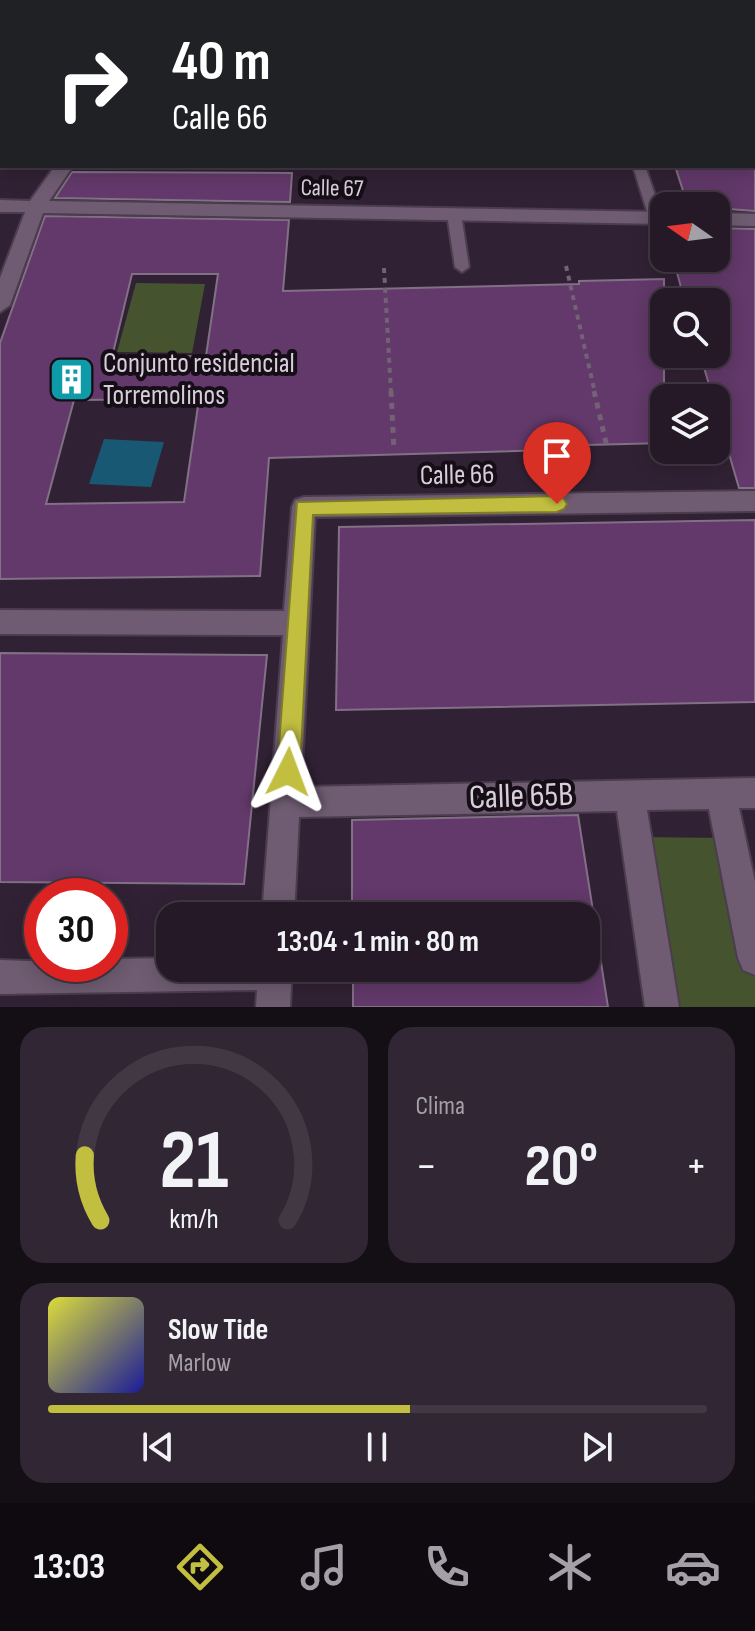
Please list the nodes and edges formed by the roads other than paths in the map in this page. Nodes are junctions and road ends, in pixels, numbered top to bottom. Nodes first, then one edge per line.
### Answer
1 (63, 168) edge
2 (640, 168) edge
3 (650, 193) edge
4 (0, 206) edge
5 (36, 206) junction
6 (454, 214) junction
7 (650, 218) edge
8 (730, 219) edge
9 (755, 220) edge
10 (462, 267) dead end
11 (0, 305) edge
12 (755, 501) edge
13 (0, 622) edge
14 (297, 623) junction
15 (629, 793) junction
16 (755, 793) edge
17 (721, 794) junction
18 (287, 802) junction
19 (279, 902) edge
20 (755, 958) edge
21 (156, 973) edge
22 (0, 977) edge
23 (274, 982) edge
24 (273, 1007) edge
25 (662, 1007) edge

1 - 5 street
2 - 3 lane
4 - 5 street, Calle 67
5 - 6 street, Calle 67
5 - 11 street
6 - 7 street, Calle 67
6 - 10 lane
8 - 9 street
12 - 14 street, Calle 66
13 - 14 street
14 - 18 street
15 - 17 street, Calle 65B
15 - 18 street, Calle 65B
15 - 25 street
16 - 17 street, Calle 65B
17 - 20 street
18 - 19 street
21 - 22 street
23 - 24 street

